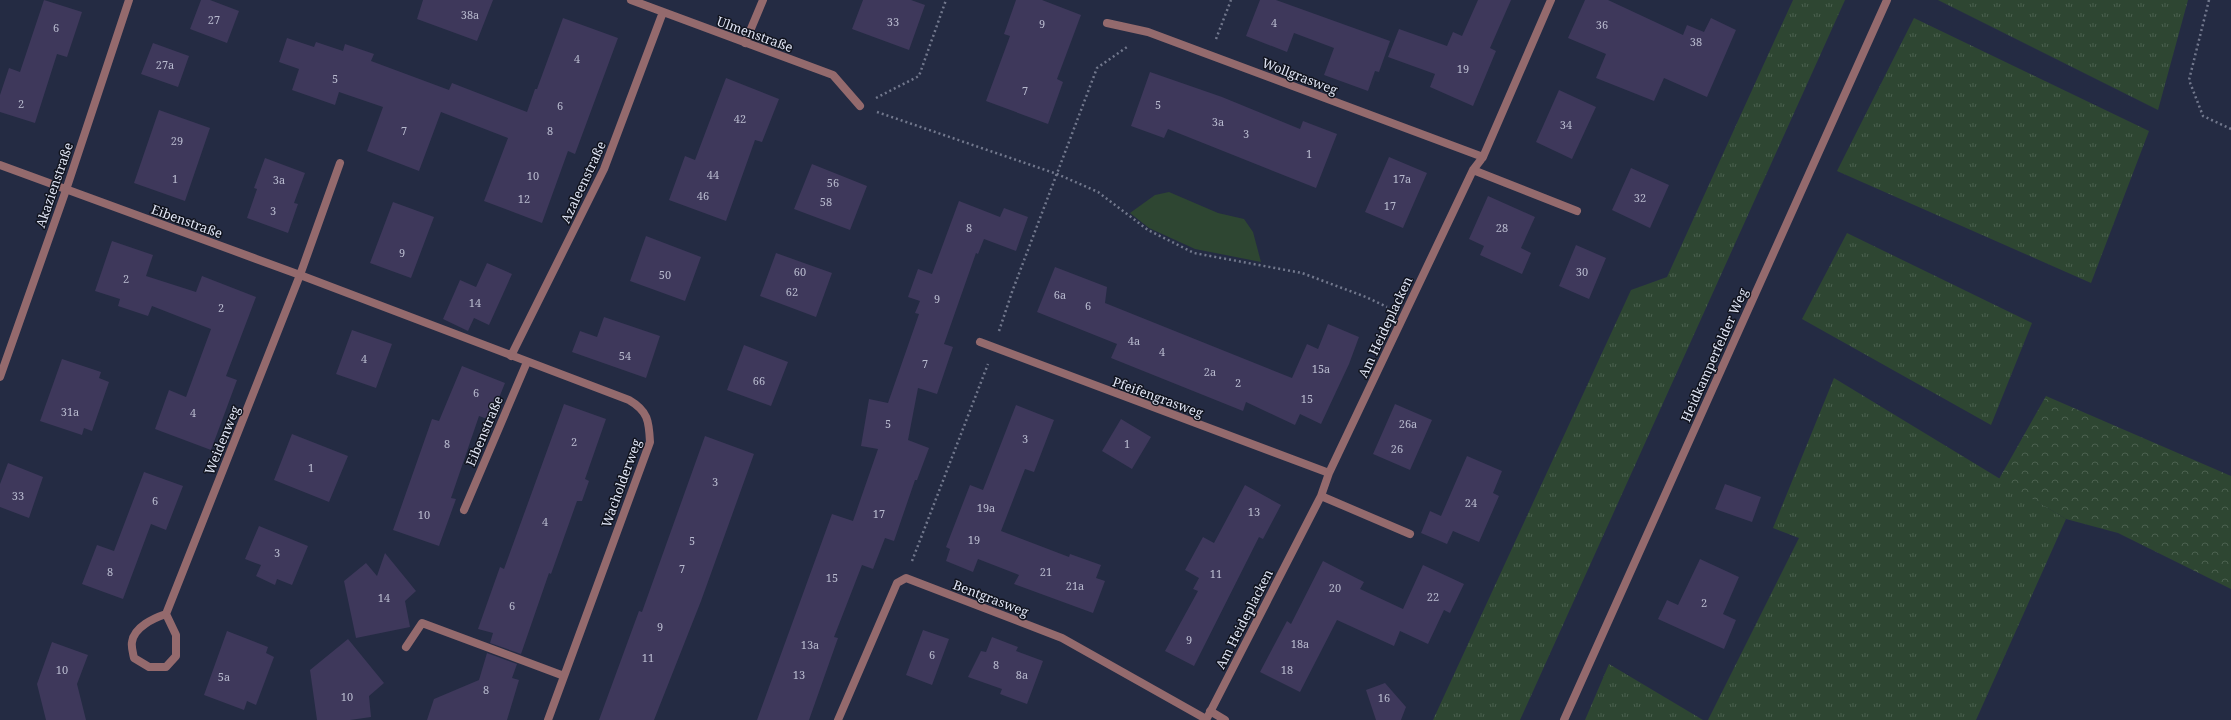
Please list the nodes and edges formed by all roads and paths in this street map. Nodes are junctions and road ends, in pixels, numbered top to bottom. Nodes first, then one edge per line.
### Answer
1 (129, 0) edge
2 (631, 0) edge
3 (763, 0) edge
4 (946, 0) edge
5 (1231, 0) edge
6 (1551, 0) edge
7 (1887, 0) edge
8 (2209, 0) edge
9 (663, 12) junction
10 (1107, 23) dead end
11 (1148, 32) junction
12 (744, 43) junction
13 (1210, 55) junction
14 (860, 106) junction
15 (2231, 130) edge
16 (1483, 158) junction
17 (340, 163) dead end
18 (0, 165) edge
19 (1473, 170) junction
20 (1057, 174) junction
21 (66, 190) junction
22 (1577, 210) dead end
23 (300, 275) junction
24 (1404, 315) junction
25 (980, 342) dead end
26 (994, 348) junction
27 (512, 356) junction
28 (527, 362) junction
29 (0, 377) edge
30 (1328, 473) junction
31 (1321, 496) junction
32 (464, 510) dead end
33 (1410, 534) dead end
34 (906, 578) junction
35 (166, 614) junction
36 (406, 647) dead end
37 (564, 676) junction
38 (1210, 711) junction
39 (548, 720) edge
40 (838, 720) edge
41 (1206, 720) edge
42 (1225, 720) edge
43 (1564, 720) edge

1 - 21 street, Akazienstraße
2 - 9 street, Ulmenstraße
3 - 12 street
4 - 14 path
5 - 13 path
6 - 16 street, Am Heideplacken
7 - 43 street, Heidkamperfelder Weg
8 - 15 path
9 - 12 street, Ulmenstraße
9 - 27 street, Azaleenstraße
10 - 11 street, Wollgrasweg
11 - 13 street, Wollgrasweg
11 - 20 path
12 - 14 street, Ulmenstraße
13 - 16 street, Wollgrasweg
14 - 20 path
16 - 19 street, Am Heideplacken
17 - 23 street
18 - 21 street, Eibenstraße
19 - 22 street
19 - 24 street, Am Heideplacken
20 - 24 path
20 - 26 path
21 - 23 street, Eibenstraße
21 - 29 street, Akazienstraße
23 - 27 street, Eibenstraße
23 - 35 street, Weidenweg
24 - 30 street, Am Heideplacken
25 - 26 street, Pfeifengrasweg
26 - 30 street, Pfeifengrasweg
26 - 34 path
27 - 28 street, Wacholderweg
28 - 32 street, Eibenstraße
28 - 37 street, Wacholderweg
30 - 31 street, Am Heideplacken
31 - 33 street
31 - 38 street, Am Heideplacken
34 - 40 street
34 - 41 street, Bentgrasweg
35 - 35 street
36 - 37 street
37 - 39 street, Wacholderweg
38 - 41 street, Am Heideplacken
38 - 42 street

